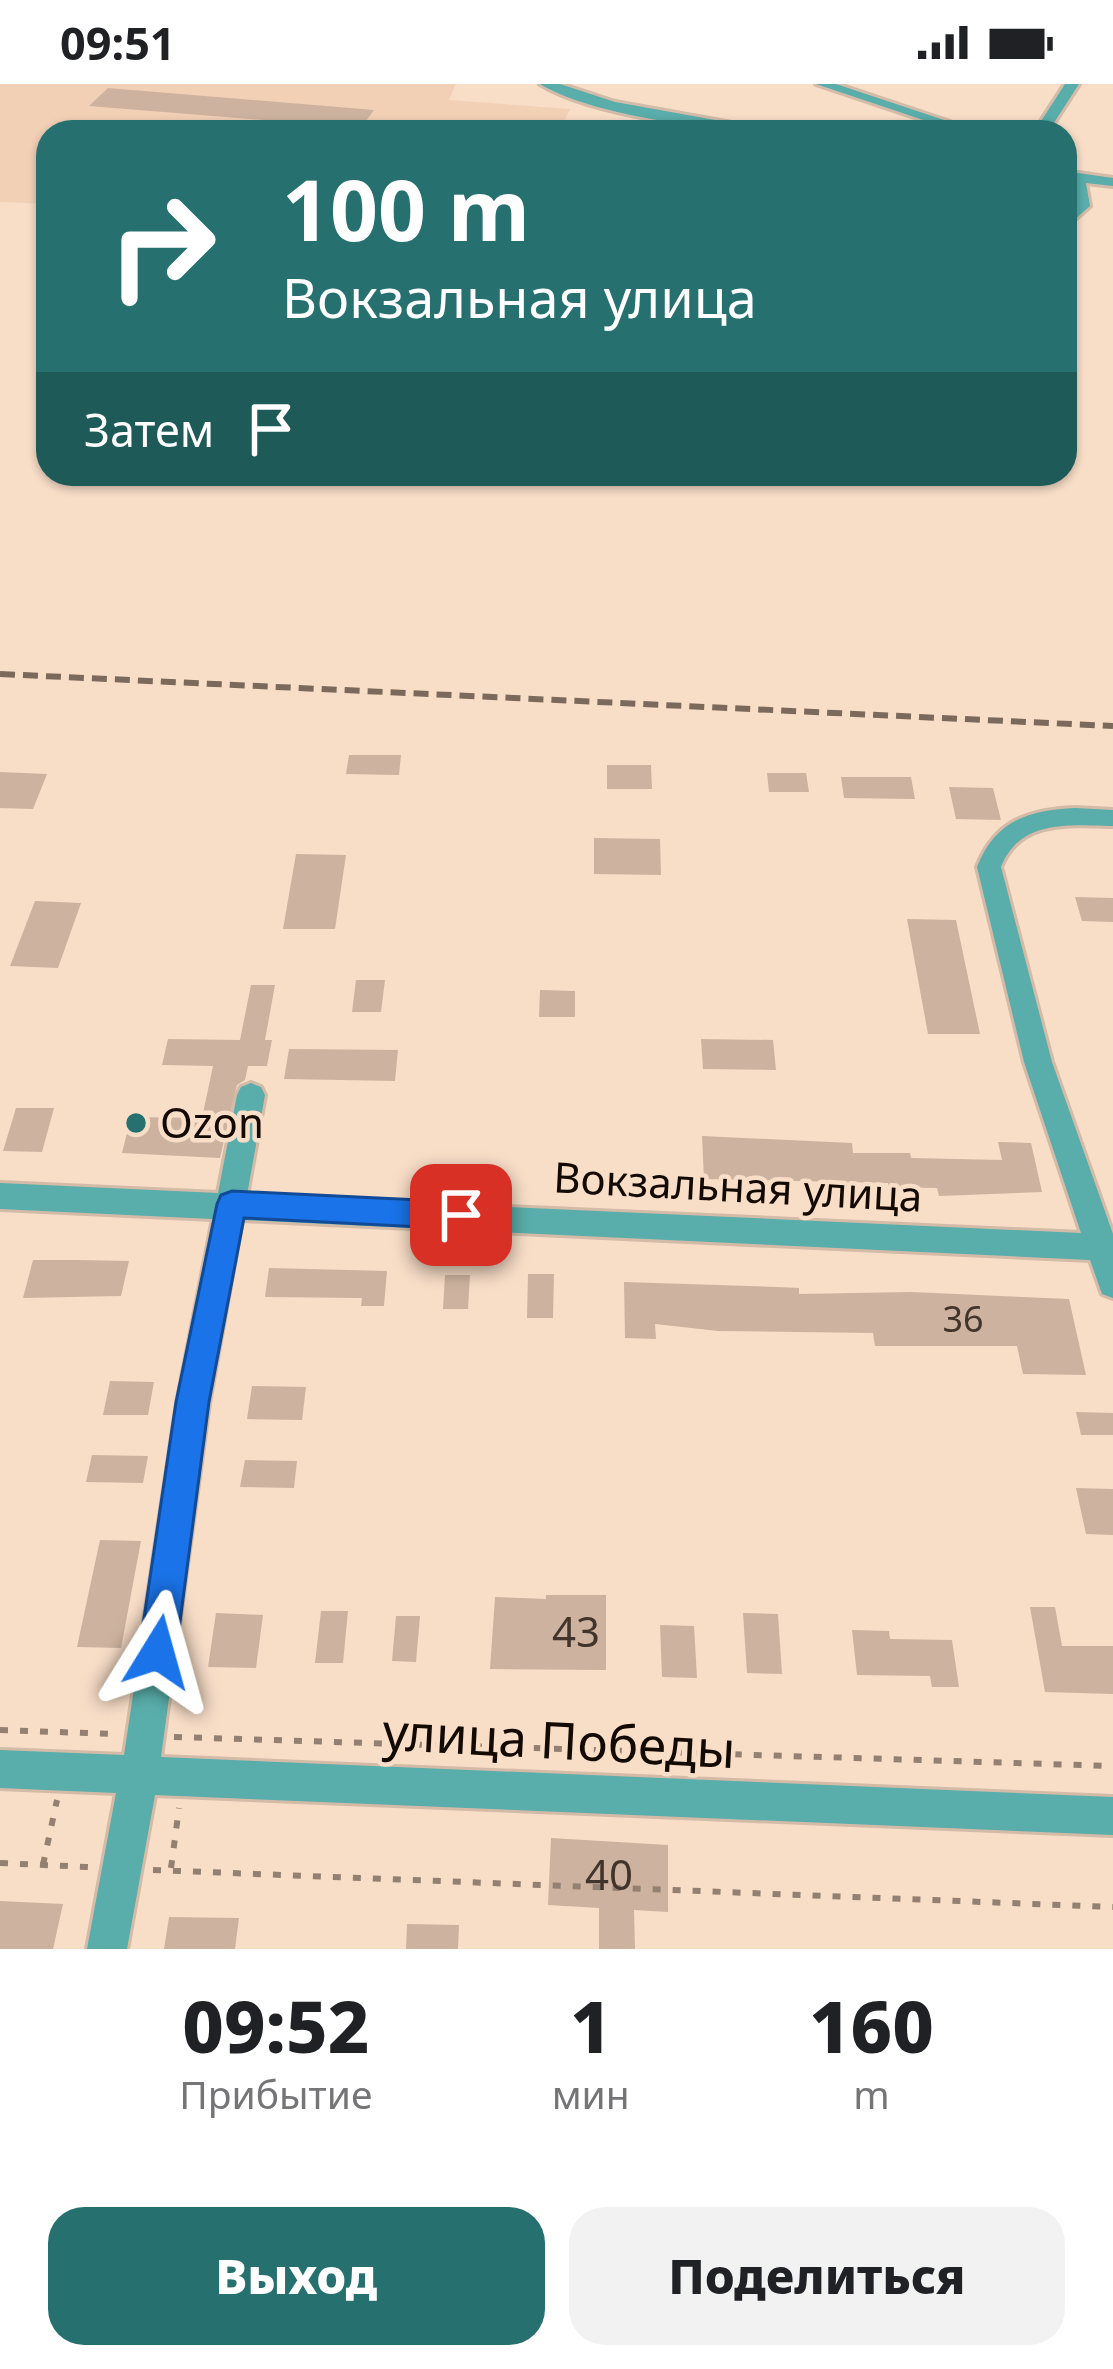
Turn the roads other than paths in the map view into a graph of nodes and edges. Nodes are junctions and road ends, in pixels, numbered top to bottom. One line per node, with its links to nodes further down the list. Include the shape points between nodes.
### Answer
1 (547, 84): 4 (street)
2 (823, 84): 6 (street)
3 (1072, 84): 7 (street)
4 (582, 89): 5 (street, via 613,106)
5 (700, 120)
6 (936, 120)
7 (1049, 120)
8 (1077, 165): 10 (street)
9 (1077, 176): 10 (street)
10 (1113, 179)
11 (1113, 818): 15 (street, via 1048,819 1006,832 989,867 1038,1061)
12 (250, 1095): 14 (street)
13 (0, 1196): 14 (street, Вокзальная улица)
14 (232, 1204): 15 (street, Вокзальная улица); 17 (street, via 193,1402)
15 (1106, 1247): 16 (street)
16 (1113, 1284)
17 (143, 1755): 18 (street, улица Победы); 19 (street, улица Победы); 20 (street)
18 (0, 1769)
19 (1113, 1816)
20 (107, 1949)

